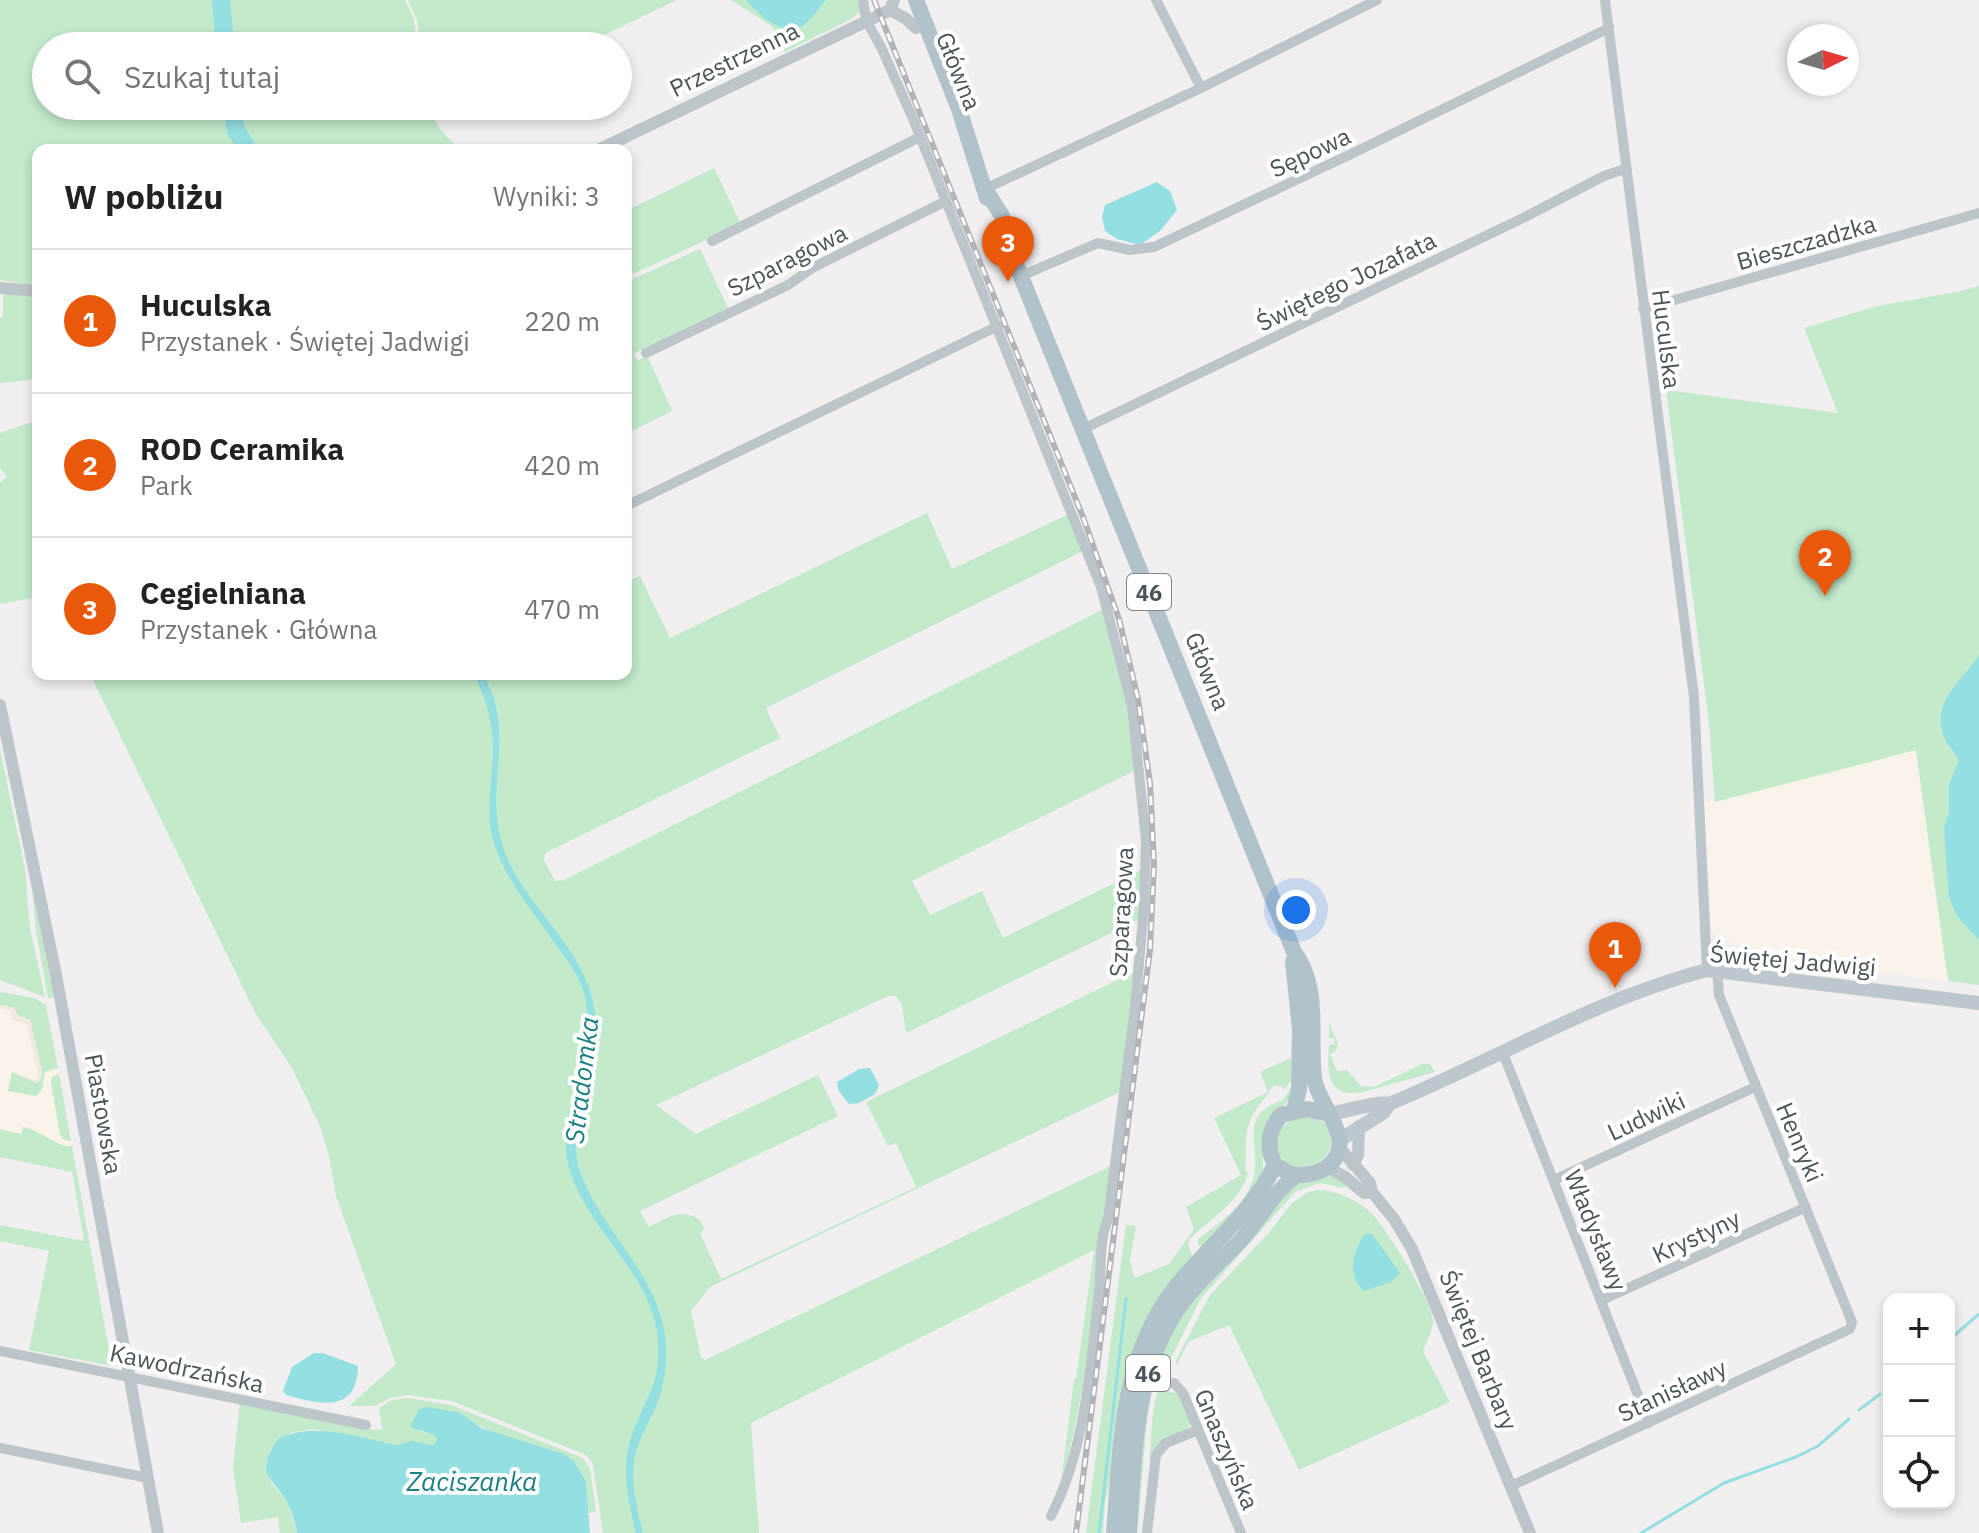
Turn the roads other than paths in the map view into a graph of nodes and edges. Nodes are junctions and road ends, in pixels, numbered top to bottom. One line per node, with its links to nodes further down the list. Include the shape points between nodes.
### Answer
1 (863, 0): 8 (street, Szparagowa)
2 (904, 0): 9 (main road, Główna / 46)
3 (916, 0): 14 (main road, Główna / 46)
4 (1156, 0): 11 (street)
5 (1377, 0): 11 (street)
6 (1605, 0): 10 (street, Huculska)
7 (892, 5): 8 (street, Przestrzenna); 9 (street, Przestrzenna)
8 (866, 20): 12 (street, Szparagowa); 13 (street, Przestrzenna)
9 (916, 28): 14 (main road, Główna / 46)
10 (1609, 28): 15 (street, Huculska); 20 (street, Sępowa, via 1154,247 1144,251 1098,243)
11 (1201, 88): 16 (street)
12 (920, 137): 17 (street, Szparagowa); 19 (street, Szparagowa)
13 (610, 144)
14 (973, 158): 16 (main road, Główna / 46)
15 (1625, 169): 23 (street, Huculska); 26 (street, Świętego Jozafata)
16 (985, 189): 20 (main road, Główna / 46, via 1002,216)
17 (946, 201): 24 (street, Szparagowa); 25 (street, Szparagowa)
18 (1979, 213): 23 (street, Bieszczadzka)
19 (712, 241)
20 (1021, 276): 26 (main road, Główna / 46)
21 (0, 288): 22 (street)
22 (32, 291)
23 (1643, 309): 30 (street, Huculska, via 1694,697)
24 (998, 326): 27 (street); 57 (street, Szparagowa, via 1107,608 1132,706 1146,841 1135,1008 1110,1206 1101,1234 1085,1401 1067,1480)
25 (646, 353)
26 (1083, 429): 29 (main road, Główna / 46)
27 (632, 503)
28 (0, 705): 49 (street, Piastowska, via 56,975)
29 (1294, 952): 35 (main road, Główna / 46, via 1300,1029); 36 (main road, Główna / 46, via 1302,962 1311,1000 1317,1093)
30 (1712, 970): 31 (main road, Świętej Jadwigi); 32 (main road, Świętej Jadwigi, via 1623,997); 33 (street, Henryki)
31 (1979, 1003)
32 (1503, 1053): 34 (main road, Świętej Jadwigi); 43 (street, Władysławy)
33 (1755, 1087): 43 (street, Ludwiki); 45 (street, Henryki)
34 (1389, 1104): 36 (main road, Świętej Jadwigi); 37 (main road, Świętej Jadwigi)
35 (1294, 1110): 36 (main road); 39 (main road, via 1272,1127 1269,1142)
36 (1329, 1114): 38 (main road, 46)
37 (1359, 1126): 38 (main road, Świętej Jadwigi); 40 (street)
38 (1340, 1144): 40 (street, Świętej Barbary); 41 (main road)
39 (1275, 1165): 42 (main road); 59 (main road, 46, via 1266,1184 1173,1291 1147,1331 1127,1396)
40 (1353, 1165): 44 (street, Świętej Barbary)
41 (1326, 1167): 42 (main road); 44 (street, Świętej Barbary, via 1364,1193)
42 (1297, 1175): 60 (main road, 46, via 1199,1282 1164,1333 1142,1398)
43 (1554, 1180): 46 (street, Władysławy)
44 (1372, 1192): 56 (street, Świętej Barbary, via 1422,1269)
45 (1806, 1207): 46 (street, Krystyny); 47 (street, Henryki, via 1852,1322)
46 (1602, 1300): 51 (street, Władysławy)
47 (1850, 1329): 51 (street, Stanisławy)
48 (0, 1351): 49 (street, Kawodrzańska)
49 (129, 1376): 52 (street, Kawodrzańska); 55 (street, Piastowska)
50 (1174, 1383): 53 (street, Gnaszyńska)
51 (1649, 1423): 56 (street, Stanisławy)
52 (366, 1425)
53 (1198, 1430): 61 (street, via 1166,1443 1156,1455); 62 (street, Gnaszyńska)
54 (0, 1448): 55 (street)
55 (148, 1478): 58 (street, Piastowska)
56 (1511, 1486): 63 (street, Świętej Barbary)
57 (1051, 1516)
58 (158, 1533)
59 (1114, 1533)
60 (1129, 1533)
61 (1147, 1533)
62 (1241, 1533)
63 (1530, 1533)

